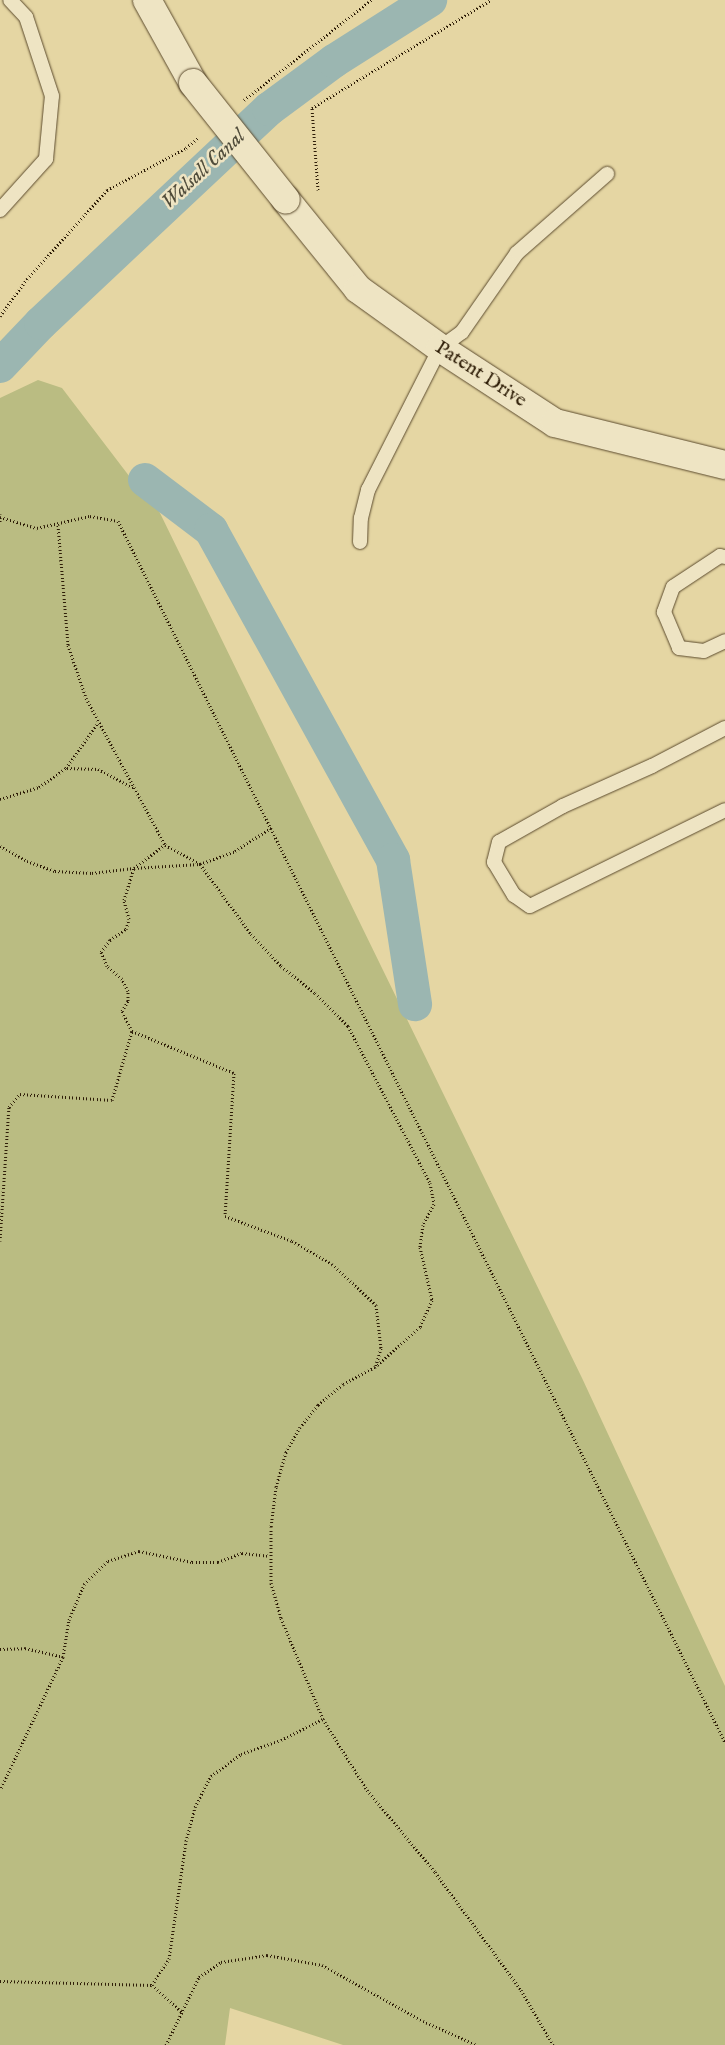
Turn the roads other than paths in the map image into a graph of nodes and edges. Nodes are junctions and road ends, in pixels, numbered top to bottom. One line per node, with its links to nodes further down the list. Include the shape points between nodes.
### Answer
1 (10, 0): 4 (lane, via 26,17 52,96 46,159)
2 (146, 0): 5 (street, Patent Drive, bridge, via 193,83 358,289)
3 (607, 174): 5 (lane, via 517,253 462,332)
4 (0, 210)
5 (440, 348): 6 (street, Patent Drive, via 555,423); 7 (lane, via 368,490 361,518)
6 (725, 465)
7 (360, 542)
8 (725, 556): 9 (lane, via 720,556 673,587 664,612 678,648 704,651)
9 (725, 641)
10 (725, 728): 11 (lane, via 652,766 563,806 499,842 494,862 514,895 530,906)
11 (725, 810)

